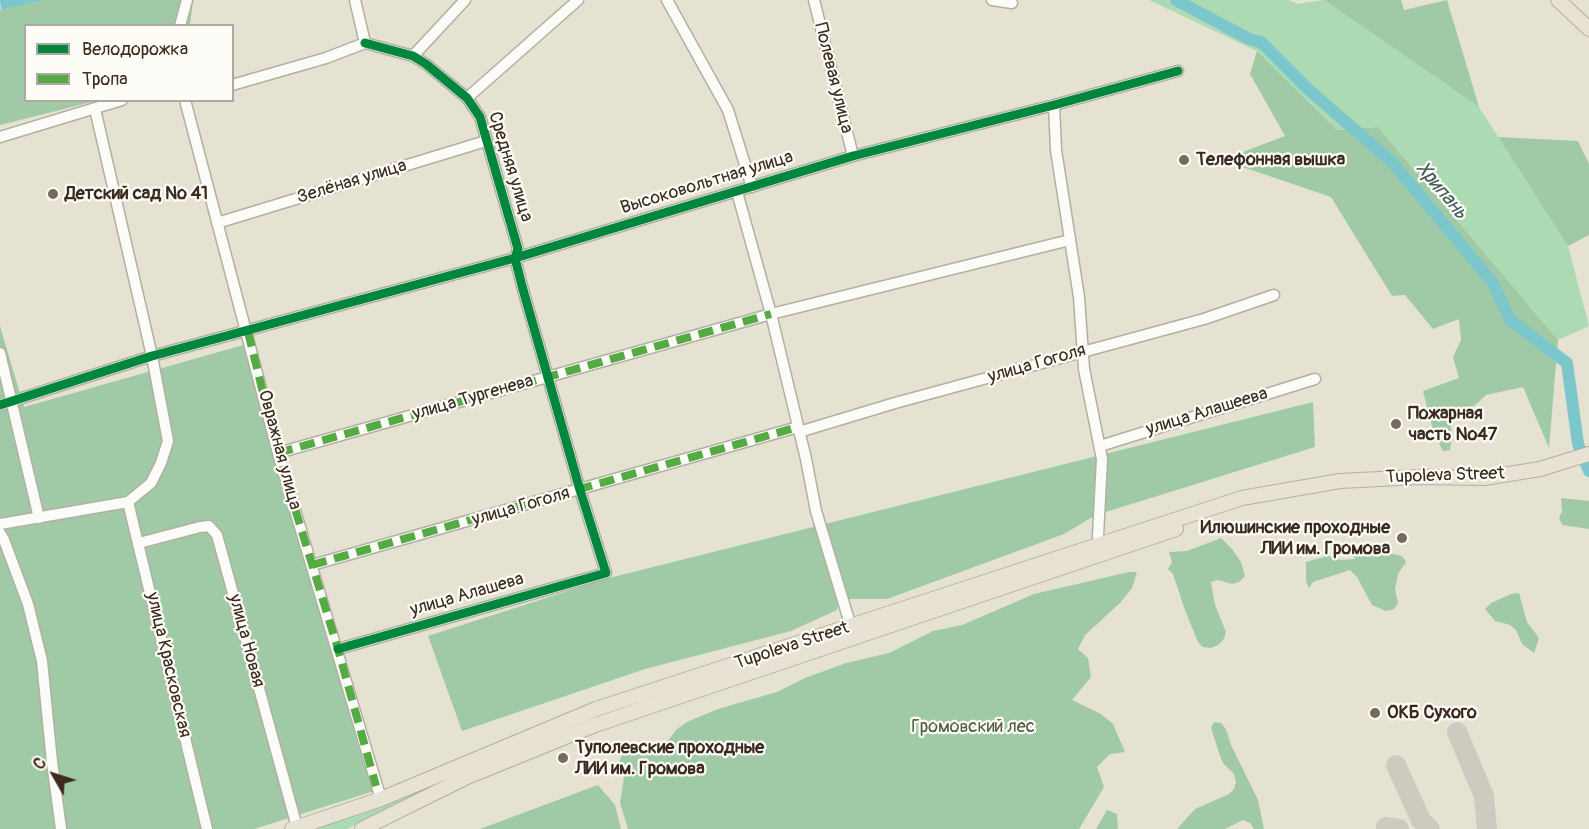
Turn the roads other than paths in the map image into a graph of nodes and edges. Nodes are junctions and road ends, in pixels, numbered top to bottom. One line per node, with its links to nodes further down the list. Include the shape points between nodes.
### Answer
1 (187, 0): 10 (street)
2 (356, 0): 12 (street)
3 (465, 0): 13 (street)
4 (578, 0): 16 (street)
5 (667, 0): 24 (street, via 728,110)
6 (814, 0): 23 (street, Полевая улица)
7 (992, 0): 9 (street)
8 (1558, 0): 11 (main road)
9 (1012, 3)
10 (181, 24)
11 (1589, 28)
12 (365, 43): 13 (street, Средняя улица); 15 (street)
13 (413, 56): 16 (street, Средняя улица)
14 (1178, 71): 19 (street, Высоковольтная улица)
15 (234, 84)
16 (467, 98): 22 (street, Средняя улица, via 480,117)
17 (117, 102): 20 (street)
18 (186, 102): 26 (street, Овражная улица)
19 (1054, 105): 23 (street, Высоковольтная улица); 27 (street, via 1056,150)
20 (95, 110): 21 (street); 34 (street)
21 (0, 137)
22 (486, 141): 26 (street, Зелёная улица); 28 (street, Средняя улица, via 519,249)
23 (853, 156): 24 (street, Высоковольтная улица)
24 (752, 187): 25 (street, Высоковольтная улица)
25 (737, 192): 28 (street, Высоковольтная улица); 30 (street)
26 (217, 223): 31 (street, Овражная улица)
27 (1070, 240): 30 (street, улица Тургенева); 32 (street)
28 (514, 258): 31 (street, Высоковольтная улица); 35 (street, Средняя улица)
29 (1274, 296): 32 (street, улица Гоголя)
30 (771, 314): 35 (street, улица Тургенева); 39 (street)
31 (248, 332): 34 (street, Высоковольтная улица); 41 (street, Овражная улица)
32 (1082, 352): 39 (street, улица Гоголя); 40 (street)
33 (0, 353): 37 (street)
34 (152, 356): 37 (street, Высоковольтная улица); 45 (street, via 168,441 151,483)
35 (548, 376): 41 (street, улица Тургенева); 44 (street, Средняя улица)
36 (1315, 379): 40 (street, улица Алашеева)
37 (12, 401): 38 (street, Высоковольтная улица); 46 (street)
38 (0, 405)
39 (798, 430): 44 (street, улица Гоголя); 53 (street, via 816,511)
40 (1100, 446): 50 (street)
41 (278, 453): 51 (street, Овражная улица)
42 (1589, 454): 43 (main road, Tupoleva Street, via 1540,469 1484,478 1368,478)
43 (1300, 487): 50 (main road, Tupoleva Street, via 1242,498); 59 (main road, Tupoleva Street, via 595,725 467,777)
44 (580, 490): 51 (street, улица Гоголя); 52 (street, Средняя улица)
45 (128, 502): 46 (street); 49 (street, улица Красковская)
46 (39, 518): 47 (street)
47 (0, 524)
48 (0, 533): 57 (street, via 28,604 42,661)
49 (139, 543): 56 (street, улица Новая, via 208,526 217,535); 58 (street, улица Красковская)
50 (1100, 544): 53 (main road, Tupoleva Street)
51 (312, 565): 54 (street, Овражная улица)
52 (606, 573): 54 (street, улица Алашева)
53 (851, 627): 55 (main road, Tupoleva Street, via 596,709)
54 (338, 649): 55 (street, Овражная улица)
55 (378, 792): 56 (main road, Tupoleva Street)
56 (294, 828)
57 (61, 829)
58 (207, 829)
59 (362, 829)

